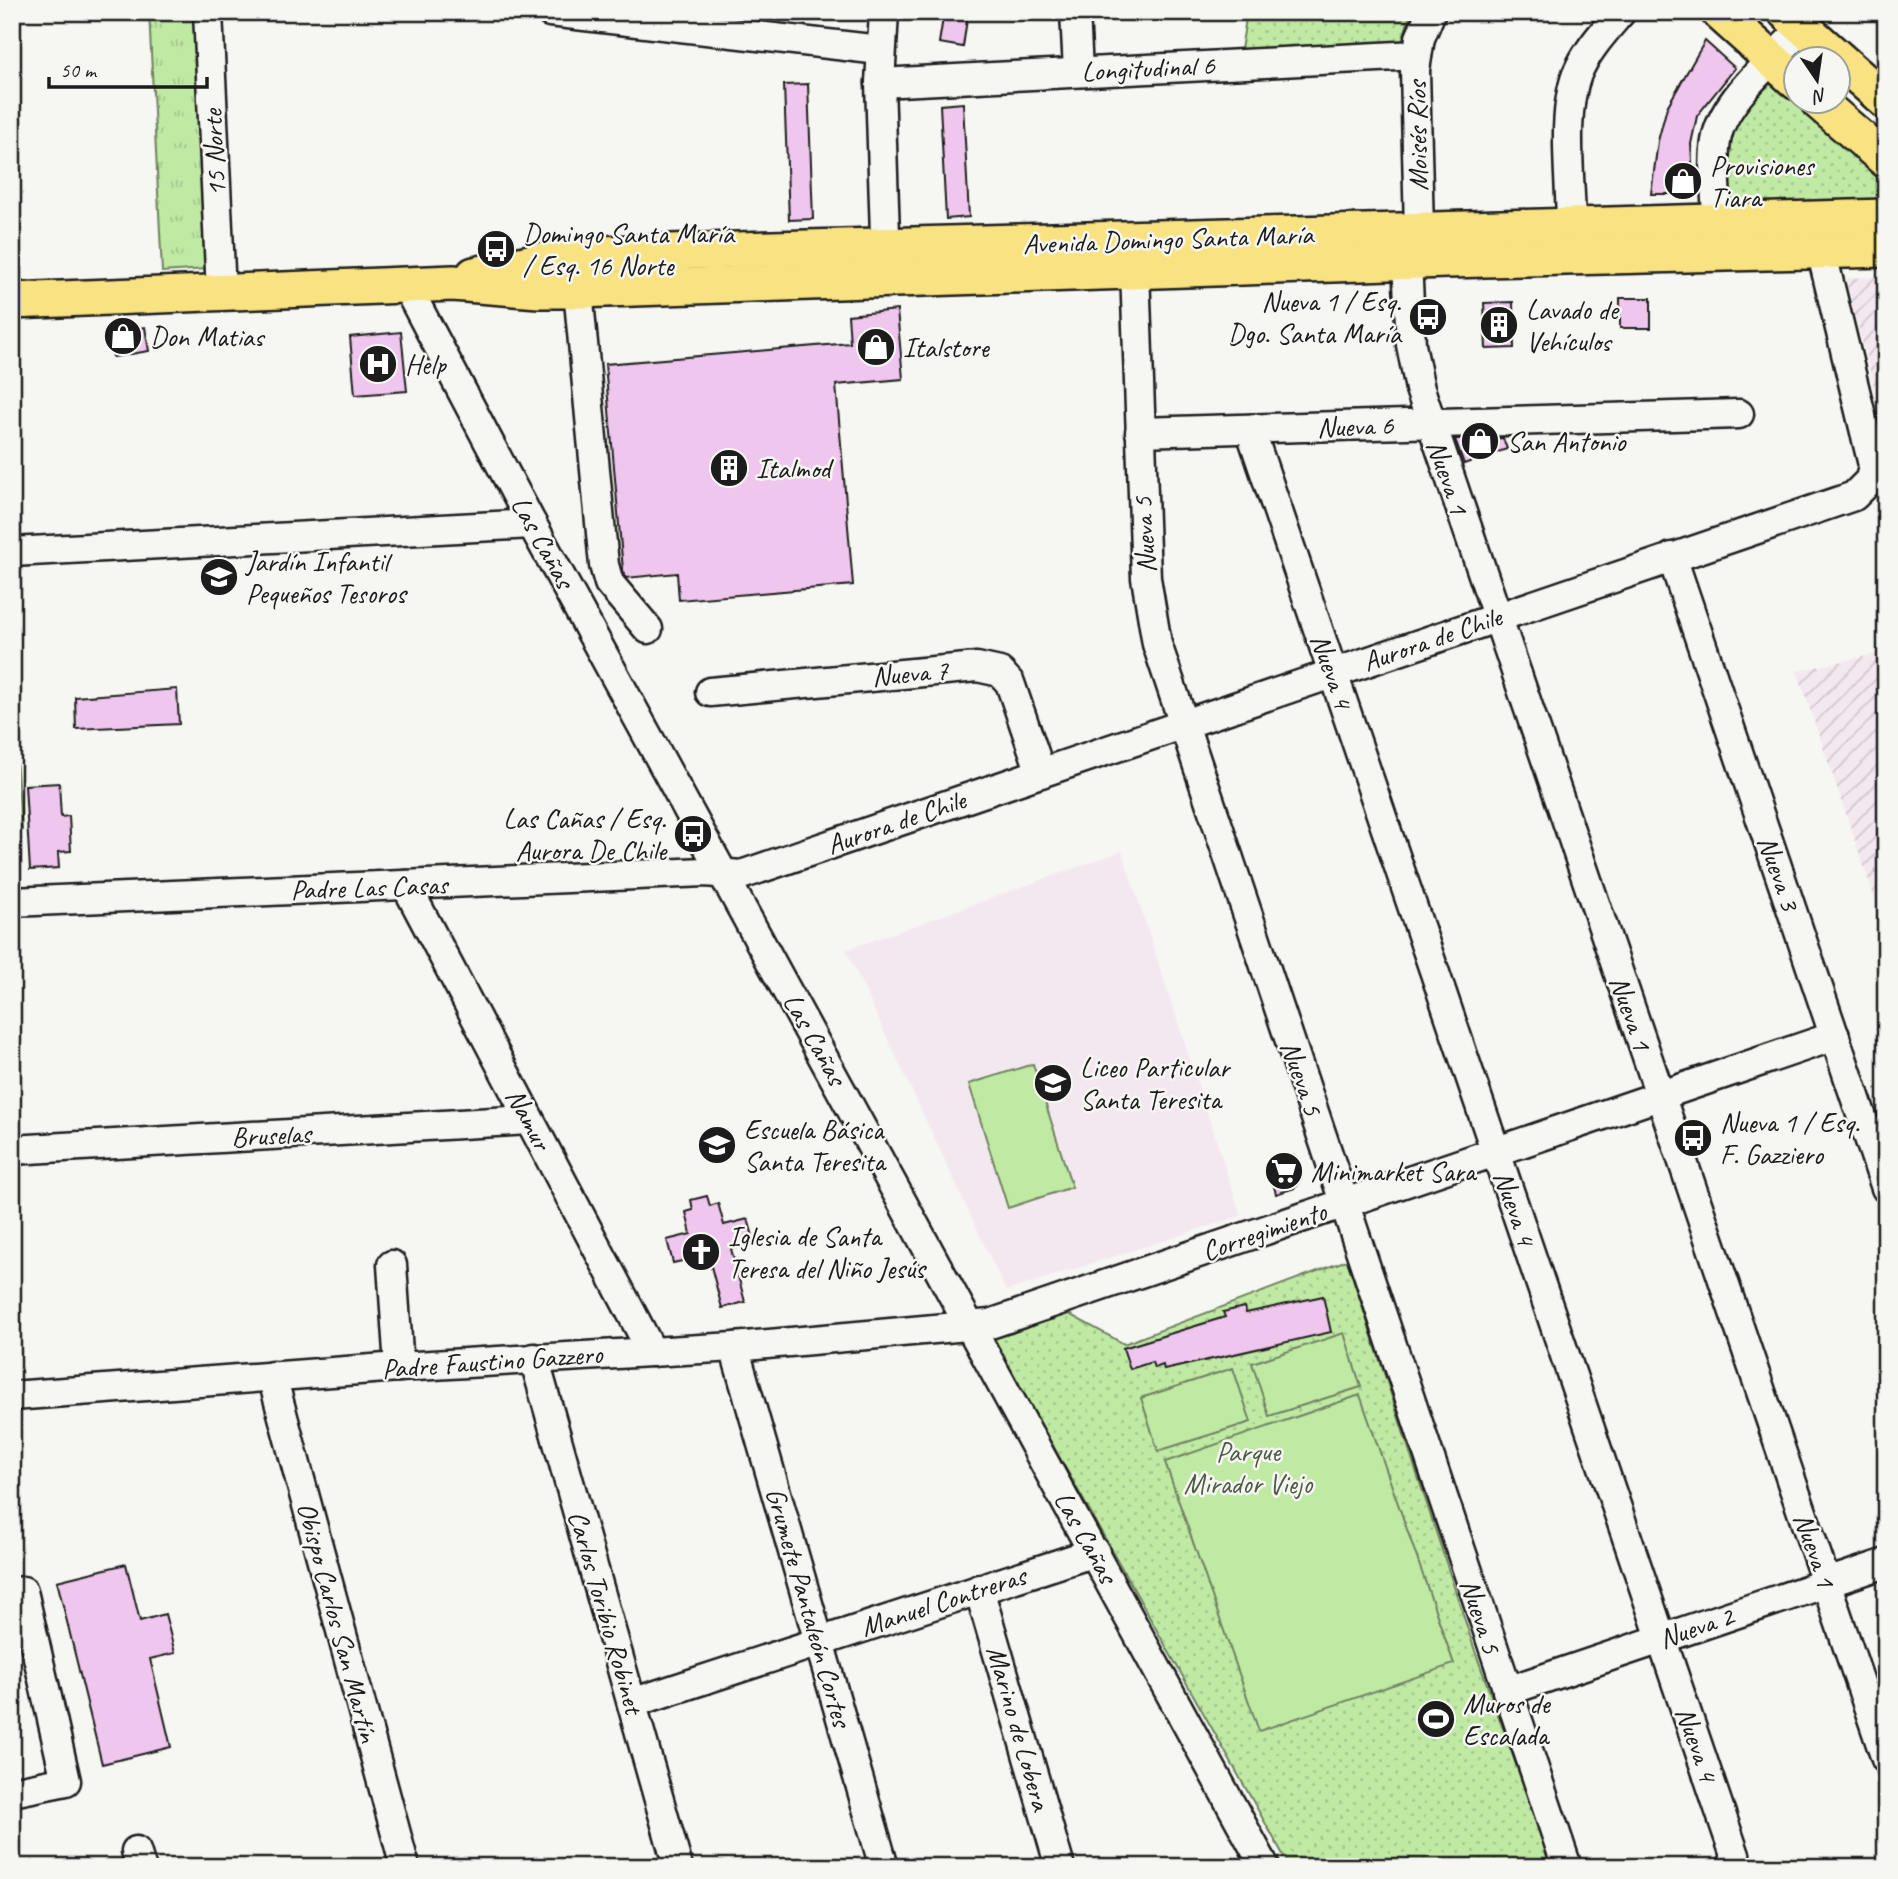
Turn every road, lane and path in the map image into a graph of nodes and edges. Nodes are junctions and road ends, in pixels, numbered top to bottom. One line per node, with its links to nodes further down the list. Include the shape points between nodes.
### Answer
1 (208, 12): 30 (street, 15 Norte)
2 (550, 12): 10 (street)
3 (884, 12): 10 (street)
4 (1075, 12): 13 (street)
5 (1432, 12): 11 (street, Moisés Ríos)
6 (1621, 12): 21 (street, via 1589,51 1573,90)
7 (1719, 12): 12 (main road)
8 (1795, 20): 9 (street); 16 (main road)
9 (1789, 46)
10 (880, 50): 15 (street)
11 (1417, 55): 13 (street, Longitudinal 6); 22 (street, Moisés Ríos)
12 (1783, 70)
13 (1078, 71): 15 (street, Longitudinal 6)
14 (1783, 72): 20 (street, via 1736,99 1721,124 1716,154)
15 (880, 83): 25 (street)
16 (1886, 101)
17 (1835, 116): 18 (main road)
18 (1886, 160)
19 (1886, 217): 20 (main road, Avenida Domingo Santa María)
20 (1717, 222): 21 (main road, Avenida Domingo Santa María)
21 (1571, 226): 22 (main road, Avenida Domingo Santa María)
22 (1413, 246): 24 (main road, Avenida Domingo Santa María); 25 (main road, Avenida Domingo Santa María); 26 (main road, Avenida Domingo Santa María); 33 (street, Nueva 1, via 1411,345)
23 (1886, 249): 24 (main road, Avenida Domingo Santa María)
24 (1821, 250): 38 (street, Aurora de Chile, via 1872,457 1870,481 1854,496)
25 (886, 264): 26 (main road, Avenida Domingo Santa María); 27 (main road, Avenida Domingo Santa María, via 590,255 505,267); 29 (main road, Avenida Domingo Santa María)
26 (1135, 270): 35 (street, Nueva 5)
27 (453, 283): 28 (main road, Avenida Domingo Santa María); 29 (main road, Avenida Domingo Santa María)
28 (406, 285): 30 (main road, Avenida Domingo Santa María); 36 (street, Las Cañas)
29 (578, 290): 40 (street, via 604,565 609,583)
30 (221, 293): 31 (main road, Avenida Domingo Santa María)
31 (12, 301)
32 (1739, 414): 33 (street, Nueva 6)
33 (1430, 424): 34 (street, Nueva 6); 39 (street, Nueva 1)
34 (1250, 429): 35 (street, Nueva 6); 41 (street, Nueva 4)
35 (1140, 432): 43 (street, Nueva 5, via 1148,602)
36 (532, 523): 37 (street); 45 (street, Las Cañas)
37 (12, 552)
38 (1672, 557): 39 (street, Aurora de Chile); 48 (street, Nueva 3)
39 (1496, 617): 41 (street, Aurora de Chile); 49 (street, Nueva 1)
40 (648, 629)
41 (1333, 673): 43 (street, Aurora de Chile); 52 (street, Nueva 4)
42 (710, 692): 44 (street, Nueva 7, via 992,669 1010,683)
43 (1182, 725): 44 (street, Aurora de Chile); 54 (street, Nueva 5)
44 (1041, 773): 45 (street, Aurora de Chile, via 741,876)
45 (725, 874): 46 (street, Padre Las Casas); 56 (street, Las Cañas)
46 (406, 885): 47 (street, Padre Las Casas); 50 (street, Namur)
47 (12, 902)
48 (1835, 1036): 49 (street, Corregimiento); 53 (street, Nueva 3)
49 (1659, 1095): 52 (street, Corregimiento); 65 (street, Nueva 1)
50 (529, 1120): 51 (street, Bruselas); 58 (street, Namur)
51 (12, 1150)
52 (1496, 1152): 54 (street, Corregimiento); 68 (street, Nueva 4)
53 (1886, 1188)
54 (1344, 1204): 56 (street, Corregimiento, via 1056,1303); 70 (street, Nueva 5)
55 (392, 1265): 60 (street)
56 (971, 1327): 57 (street, Padre Faustino Gazzero); 63 (street, Las Cañas)
57 (734, 1347): 58 (street, Padre Faustino Gazzero); 69 (street, Grumete Pantaleón Cortes)
58 (652, 1352): 59 (street, Padre Faustino Gazzero)
59 (534, 1358): 60 (street, Padre Faustino Gazzero); 71 (street, Carlos Toribio Robinet)
60 (399, 1367): 61 (street, Padre Faustino Gazzero)
61 (272, 1377): 62 (street, Padre Faustino Gazzero); 74 (street, Obispo Carlos San Martín)
62 (12, 1396)
63 (1095, 1552): 66 (street, Manuel Contreras); 78 (street, Las Cañas)
64 (1886, 1563): 65 (street, Nueva 2)
65 (1826, 1583): 68 (street, Nueva 2); 72 (street, Nueva 1)
66 (979, 1590): 69 (street, Manuel Contreras); 77 (street, Marino de Lobera)
67 (17, 1592): 73 (street, via 66,1781)
68 (1661, 1639): 70 (street, Nueva 2); 80 (street, Nueva 4)
69 (819, 1642): 71 (street, Manuel Contreras); 76 (street, Grumete Pantaleón Cortes)
70 (1507, 1691): 79 (street, Nueva 5)
71 (632, 1703): 75 (street, Carlos Toribio Robinet)
72 (1886, 1759)
73 (12, 1792)
74 (405, 1867)
75 (678, 1867)
76 (884, 1867)
77 (1059, 1867)
78 (1265, 1867)
79 (1567, 1867)
80 (1739, 1867)

